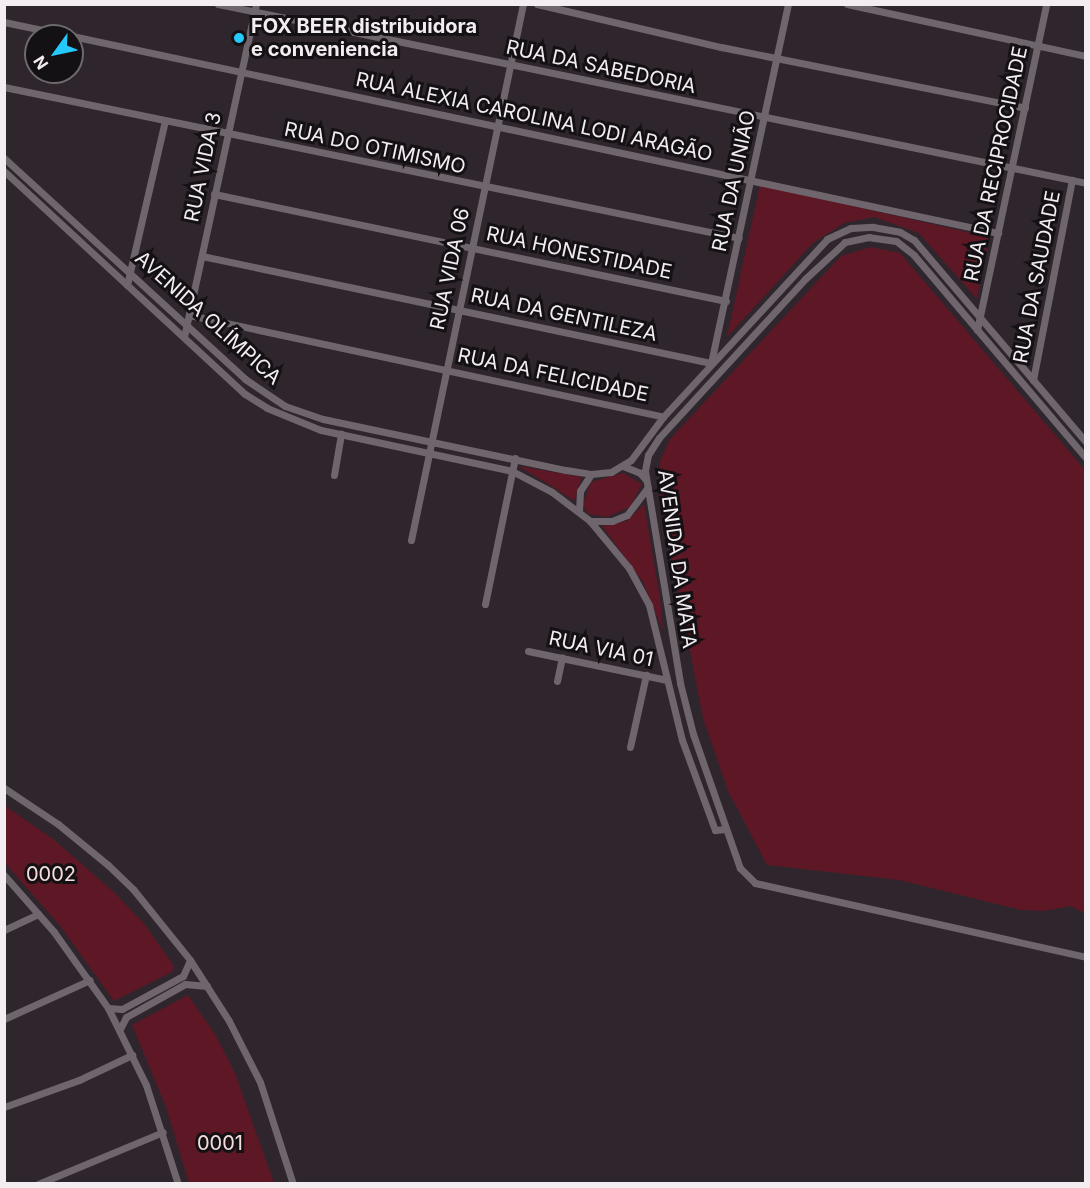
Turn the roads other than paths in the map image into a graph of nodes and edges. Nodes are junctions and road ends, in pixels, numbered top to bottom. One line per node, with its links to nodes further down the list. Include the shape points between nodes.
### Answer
1 (218, 4): 7 (street, RUA DA SABEDORIA)
2 (523, 4): 14 (street, RUA VIDA 06)
3 (537, 4): 12 (street)
4 (788, 4): 12 (street, RUA DA UNIÃO)
5 (847, 4): 11 (street)
6 (1046, 4): 11 (street, RUA DA RECIPROCIDADE)
7 (255, 8): 14 (street, RUA DA SABEDORIA); 15 (street, RUA VIDA 3)
8 (4, 22): 9 (street, RUA ALEXIA CAROLINA LODI ARAGÃO)
9 (24, 26)
10 (84, 39): 15 (street, RUA ALEXIA CAROLINA LODI ARAGÃO)
11 (1038, 46): 13 (street); 17 (street, RUA DA RECIPROCIDADE)
12 (776, 56): 17 (street); 18 (street, RUA DA UNIÃO)
13 (1086, 56)
14 (511, 64): 18 (street, RUA DA SABEDORIA); 20 (street, RUA VIDA 06)
15 (241, 72): 20 (street, RUA ALEXIA CAROLINA LODI ARAGÃO); 21 (street, RUA VIDA 3)
16 (4, 87): 19 (street, RUA DO OTIMISMO)
17 (1025, 108): 23 (street, RUA DA RECIPROCIDADE)
18 (765, 118): 23 (street, RUA DA SABEDORIA); 25 (street, RUA DA UNIÃO)
19 (165, 121): 21 (street, RUA DO OTIMISMO); 34 (street)
20 (496, 125): 25 (street, RUA ALEXIA CAROLINA LODI ARAGÃO); 28 (street, RUA VIDA 06)
21 (228, 133): 28 (street, RUA DO OTIMISMO); 29 (street, RUA VIDA 3)
22 (4, 158): 34 (street, AVENIDA OLÍMPICA)
23 (1012, 167): 26 (street, RUA DA SABEDORIA); 30 (street, RUA DA RECIPROCIDADE)
24 (4, 171): 35 (street, AVENIDA OLÍMPICA)
25 (752, 180): 30 (street, RUA ALEXIA CAROLINA LODI ARAGÃO); 31 (street, RUA DA UNIÃO)
26 (1072, 180): 27 (street, RUA DA SABEDORIA); 45 (street, RUA DA SAUDADE)
27 (1086, 183)
28 (485, 188): 31 (street, RUA DO OTIMISMO); 32 (street, RUA VIDA 06)
29 (214, 194): 32 (street, RUA HONESTIDADE); 33 (street, RUA VIDA 3)
30 (998, 233): 39 (street, RUA DA RECIPROCIDADE)
31 (739, 238): 36 (street, RUA DA UNIÃO)
32 (471, 248): 36 (street, RUA HONESTIDADE); 37 (street, RUA VIDA 06)
33 (201, 256): 37 (street, RUA DA GENTILEZA); 38 (street, RUA VIDA 3)
34 (132, 273): 35 (street); 40 (street, AVENIDA OLÍMPICA)
35 (127, 285): 42 (street, AVENIDA OLÍMPICA)
36 (726, 301): 43 (street, RUA DA UNIÃO)
37 (458, 310): 43 (street, RUA DA GENTILEZA); 44 (street, RUA VIDA 06)
38 (189, 315): 40 (street, RUA VIDA 3); 44 (street, RUA DA FELICIDADE)
39 (980, 317): 41 (street, RUA DA RECIPROCIDADE); 43 (street, AVENIDA DA MATA, via 914,240 883,228 851,228 815,250); 45 (street, AVENIDA DA MATA)
40 (187, 325): 42 (street, RUA VIDA 3); 49 (street, AVENIDA OLÍMPICA, via 245,379 285,406 351,426)
41 (977, 330): 52 (street, AVENIDA DA MATA); 58 (street, AVENIDA DA MATA, via 901,243 869,237 845,242 805,279 667,428 648,455)
42 (184, 337): 47 (street, AVENIDA OLÍMPICA, via 245,394 267,408 300,423)
43 (709, 363): 46 (street, AVENIDA DA MATA)
44 (446, 369): 46 (street, RUA DA FELICIDADE); 49 (street, RUA VIDA 06)
45 (1033, 380): 48 (street, AVENIDA DA MATA)
46 (663, 417): 53 (street, AVENIDA DA MATA)
47 (341, 434): 50 (street, AVENIDA OLÍMPICA); 56 (street)
48 (1085, 439)
49 (431, 441): 50 (street, RUA VIDA 06); 51 (street, AVENIDA OLÍMPICA)
50 (429, 451): 54 (street, AVENIDA OLÍMPICA); 61 (street, RUA VIDA 06)
51 (514, 458): 54 (street); 55 (street, AVENIDA OLÍMPICA)
52 (1086, 458)
53 (623, 466): 55 (street); 58 (street, via 640,473)
54 (512, 471): 57 (street, AVENIDA OLÍMPICA); 62 (street)
55 (591, 474): 59 (street, via 580,491)
56 (334, 475)
57 (527, 478): 59 (street, AVENIDA DA MATA)
58 (646, 484): 60 (street, via 627,515 612,521); 70 (street, AVENIDA DA MATA, via 678,672 693,734)
59 (579, 511): 60 (street, AVENIDA DA MATA)
60 (590, 520): 66 (street, AVENIDA DA MATA, via 622,559 649,605)
61 (411, 540)
62 (485, 604)
63 (528, 651): 64 (street, RUA VIA 01)
64 (562, 658): 65 (street, RUA VIA 01); 67 (street)
65 (646, 675): 66 (street, RUA VIA 01); 68 (street)
66 (667, 680): 70 (street, AVENIDA DA MATA, via 682,740 715,830)
67 (557, 681)
68 (630, 747)
69 (4, 788): 75 (street, via 58,824 108,866 133,890)
70 (726, 829): 74 (street, via 740,868 755,883)
71 (4, 875): 72 (street)
72 (39, 914): 73 (street); 76 (street)
73 (4, 930)
74 (1086, 957)
75 (190, 960): 77 (street); 78 (street, via 183,976 122,1009)
76 (90, 980): 78 (street); 79 (street)
77 (207, 986): 80 (street, via 185,984 126,1017); 86 (street, via 260,1082)
78 (108, 1008): 80 (street)
79 (4, 1019)
80 (120, 1029): 81 (street)
81 (132, 1055): 82 (street, via 79,1080); 83 (street)
82 (4, 1107)
83 (164, 1132): 84 (street); 85 (street)
84 (38, 1184)
85 (178, 1184)
86 (292, 1184)

